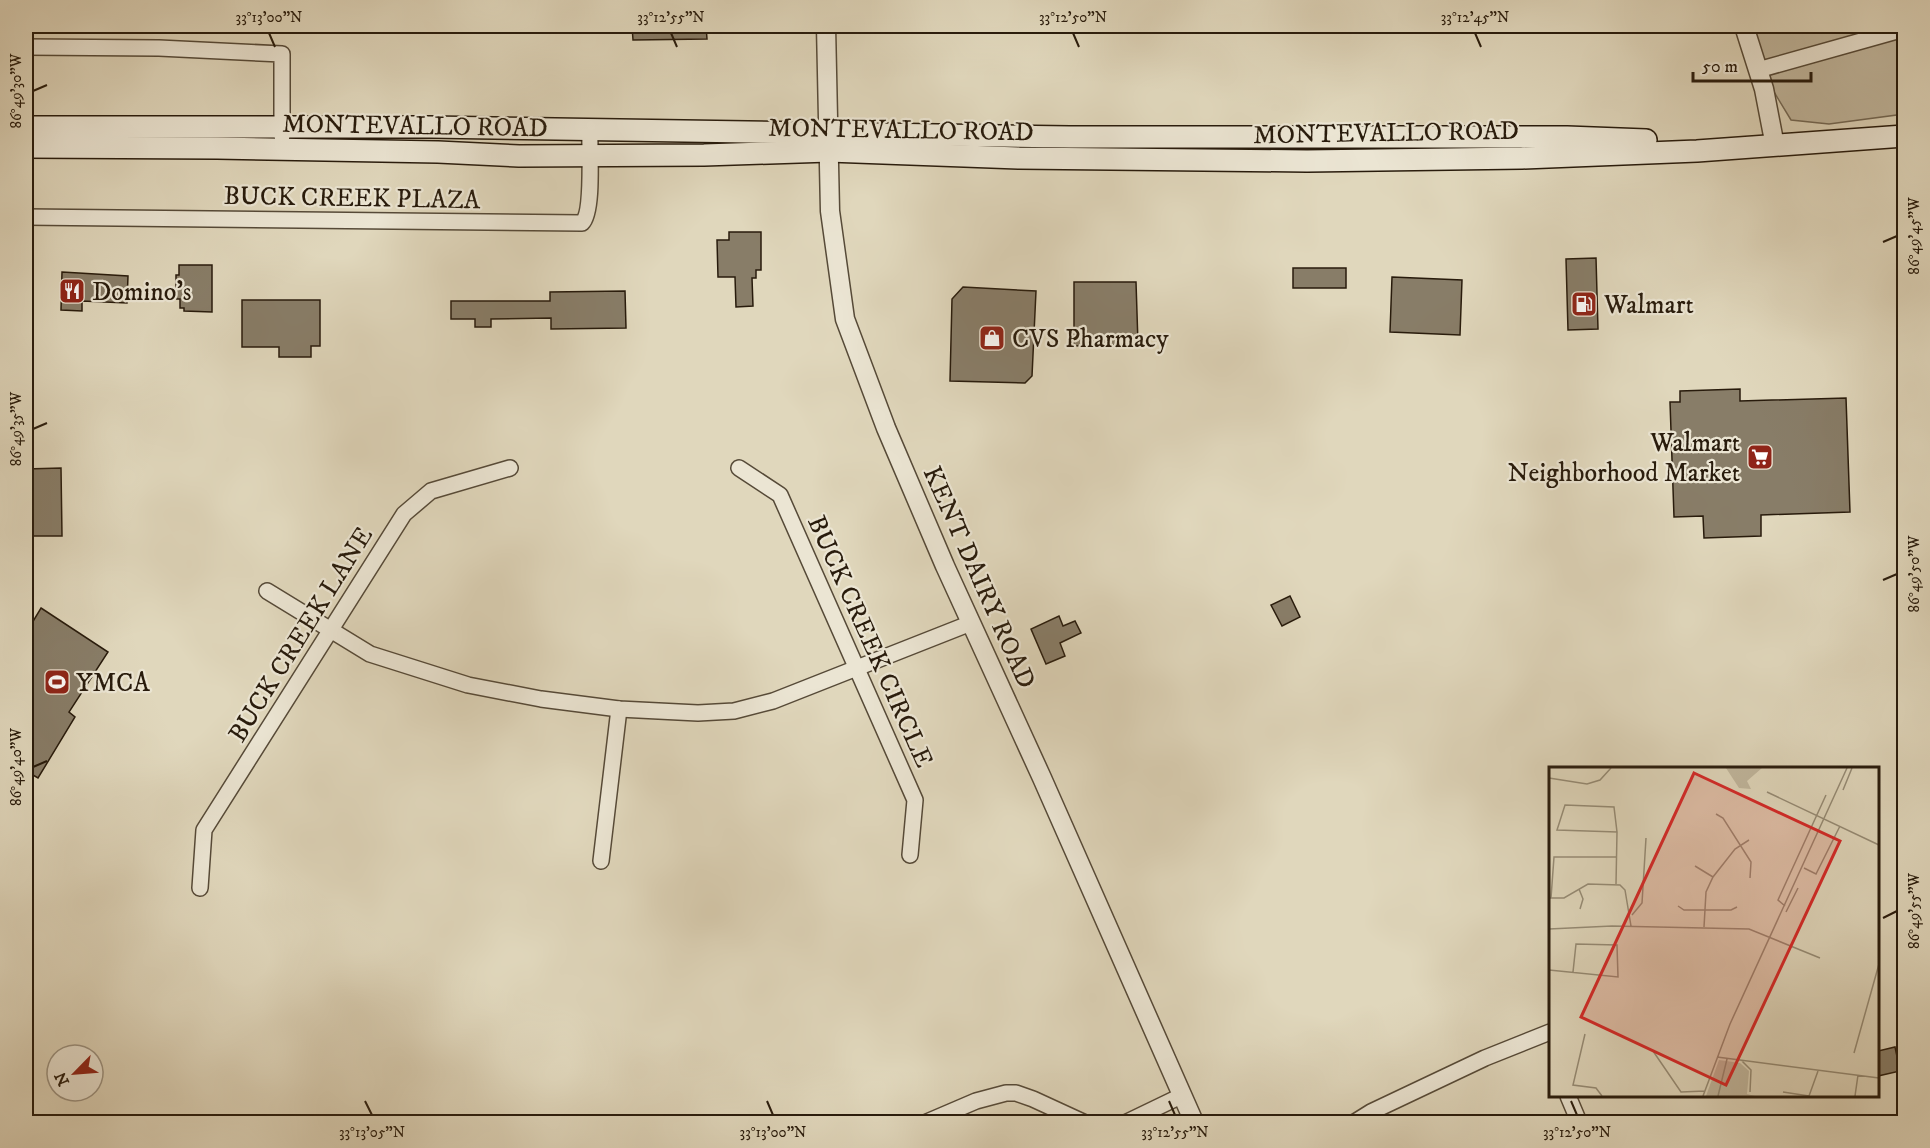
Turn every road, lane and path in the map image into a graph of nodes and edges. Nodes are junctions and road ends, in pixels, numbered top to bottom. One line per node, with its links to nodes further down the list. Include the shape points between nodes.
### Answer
1 (826, 26): 10 (street, KENT DAIRY ROAD)
2 (1744, 26): 5 (street)
3 (1905, 29): 5 (street)
4 (26, 47): 7 (street, via 282,54)
5 (1758, 70): 11 (street)
6 (26, 127): 7 (main road, MONTEVALLO ROAD)
7 (283, 127): 8 (main road, MONTEVALLO ROAD); 13 (street)
8 (590, 129): 10 (main road, MONTEVALLO ROAD); 14 (street, BUCK CREEK PLAZA)
9 (1905, 136): 11 (main road, MONTEVALLO ROAD)
10 (829, 142): 11 (main road, MONTEVALLO ROAD, via 1070,137 1567,137); 14 (main road, MONTEVALLO ROAD, via 704,155); 19 (street, KENT DAIRY ROAD, via 830,211 845,319 886,428)
11 (1775, 146)
12 (26, 147): 13 (main road, MONTEVALLO ROAD)
13 (281, 149): 14 (main road, MONTEVALLO ROAD)
14 (589, 155): 15 (street, BUCK CREEK PLAZA, via 586,219 573,224)
15 (26, 217)
16 (510, 468): 20 (street, BUCK CREEK LANE, via 431,491 404,514)
17 (739, 468): 21 (street, BUCK CREEK CIRCLE, via 780,495)
18 (267, 591): 20 (street)
19 (970, 623): 21 (street); 27 (street, KENT DAIRY ROAD)
20 (330, 630): 22 (street, via 370,654 468,685); 25 (street, BUCK CREEK LANE, via 204,830)
21 (857, 669): 22 (street, via 773,701 734,711); 23 (street, BUCK CREEK CIRCLE, via 915,800)
22 (619, 710): 24 (street)
23 (910, 855)
24 (602, 861)
25 (200, 888)
26 (1546, 1033): 33 (street, via 1485,1058)
27 (1183, 1095): 31 (street); 32 (street, KENT DAIRY ROAD)
28 (1569, 1097): 34 (street)
29 (927, 1122): 30 (street, via 976,1101 1016,1093)
30 (1083, 1122)
31 (1127, 1122)
32 (1194, 1122)
33 (1355, 1122)
34 (1579, 1122)

